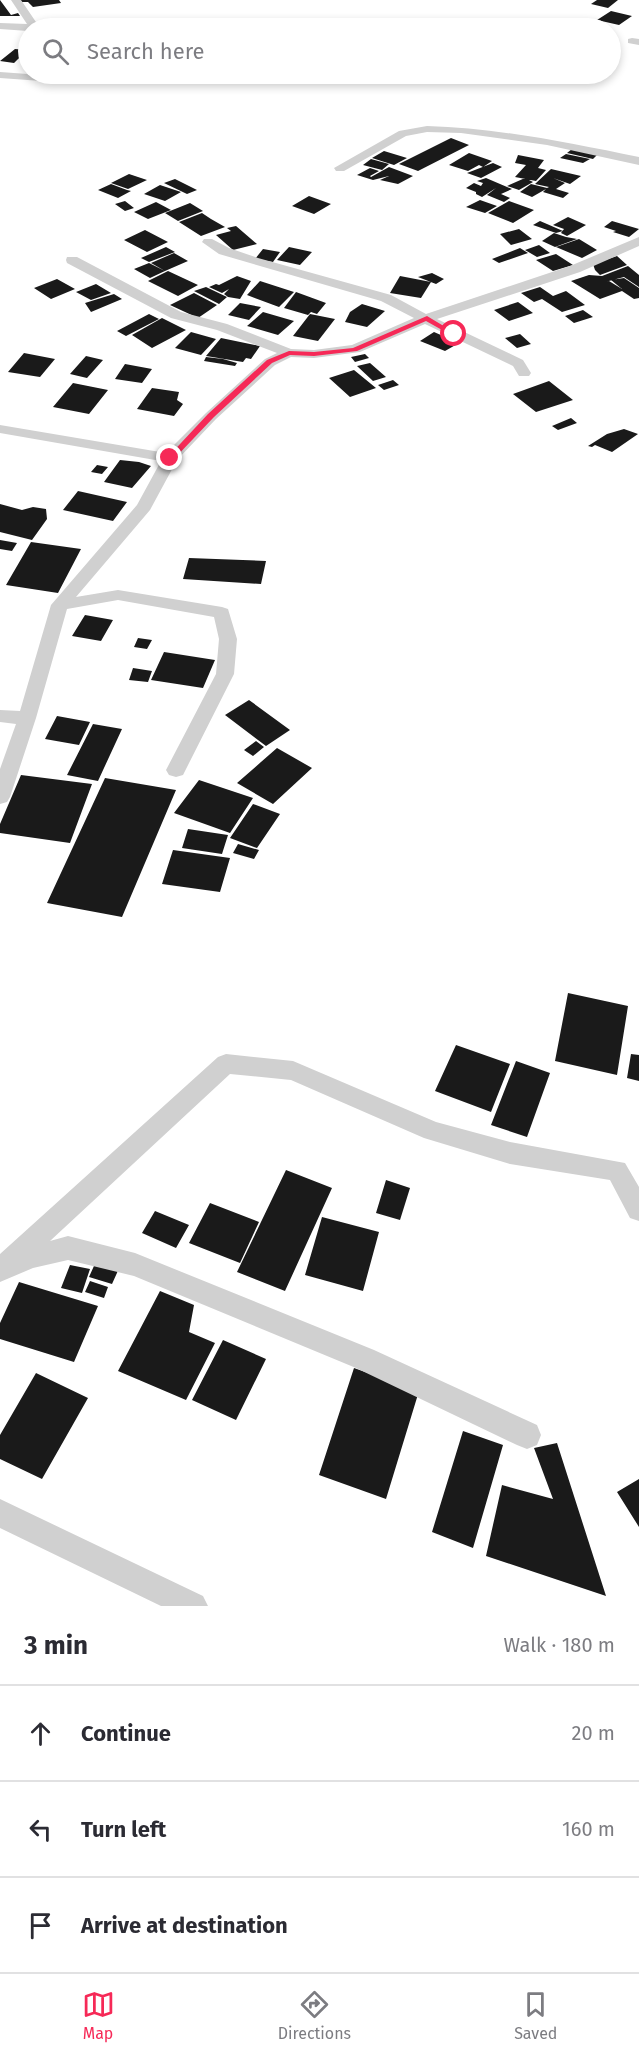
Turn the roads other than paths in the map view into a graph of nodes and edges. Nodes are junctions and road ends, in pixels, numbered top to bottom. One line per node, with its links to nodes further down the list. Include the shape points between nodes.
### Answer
1 (16, 0): 2 (street)
2 (28, 18)
3 (0, 26): 4 (street)
4 (18, 27)
5 (0, 75): 6 (street)
6 (18, 76)
7 (639, 161): 8 (street, via 547,142 427,129 403,133)
8 (340, 168)
9 (639, 241): 12 (street, via 575,269)
10 (208, 242): 12 (street, via 253,261 386,298)
11 (72, 260): 13 (street, via 176,315 222,327)
12 (427, 318): 13 (street, via 354,350); 14 (street, via 518,363)
13 (289, 353): 16 (street, via 270,362)
14 (524, 373)
15 (0, 429): 16 (street)
16 (170, 458): 17 (street, via 144,507)
17 (60, 605): 19 (street); 20 (street, via 118,595 222,613 228,639 225,674)
18 (0, 716): 19 (street)
19 (27, 718): 21 (street)
20 (177, 770)
21 (0, 797)
22 (639, 1210): 23 (street, via 617,1171 510,1153 432,1131 293,1071 226,1064)
23 (0, 1271): 24 (street, via 29,1257 68,1248 135,1265 365,1359)
24 (528, 1435)
25 (0, 1513): 26 (street)
26 (193, 1606)

